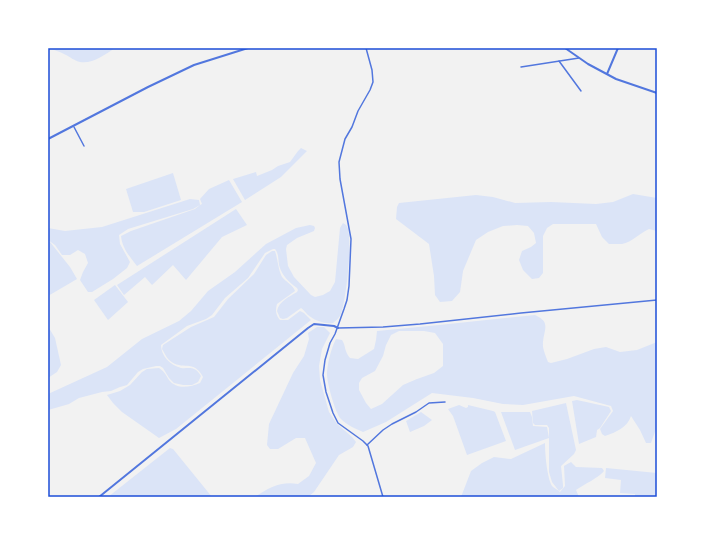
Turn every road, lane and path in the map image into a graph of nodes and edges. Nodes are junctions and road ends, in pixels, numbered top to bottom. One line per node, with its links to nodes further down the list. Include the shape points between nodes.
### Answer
1 (248, 48): 11 (street, via 194,65)
2 (366, 48): 15 (street, via 373,82 345,139 339,162 351,239 347,300)
3 (565, 48): 5 (street)
4 (618, 48): 8 (street)
5 (579, 58): 6 (street); 8 (street)
6 (560, 61): 7 (street); 9 (street)
7 (521, 67)
8 (607, 74): 10 (street)
9 (581, 91)
10 (657, 93)
11 (73, 126): 12 (street); 13 (street)
12 (48, 139)
13 (84, 146)
14 (657, 300): 15 (street, via 420,324)
15 (338, 328): 17 (street, via 325,360 323,375 326,392 338,423); 18 (street, via 314,324 308,328)
16 (445, 402): 17 (street, via 429,403 388,427)
17 (366, 445): 19 (street)
18 (99, 497)
19 (383, 497)

